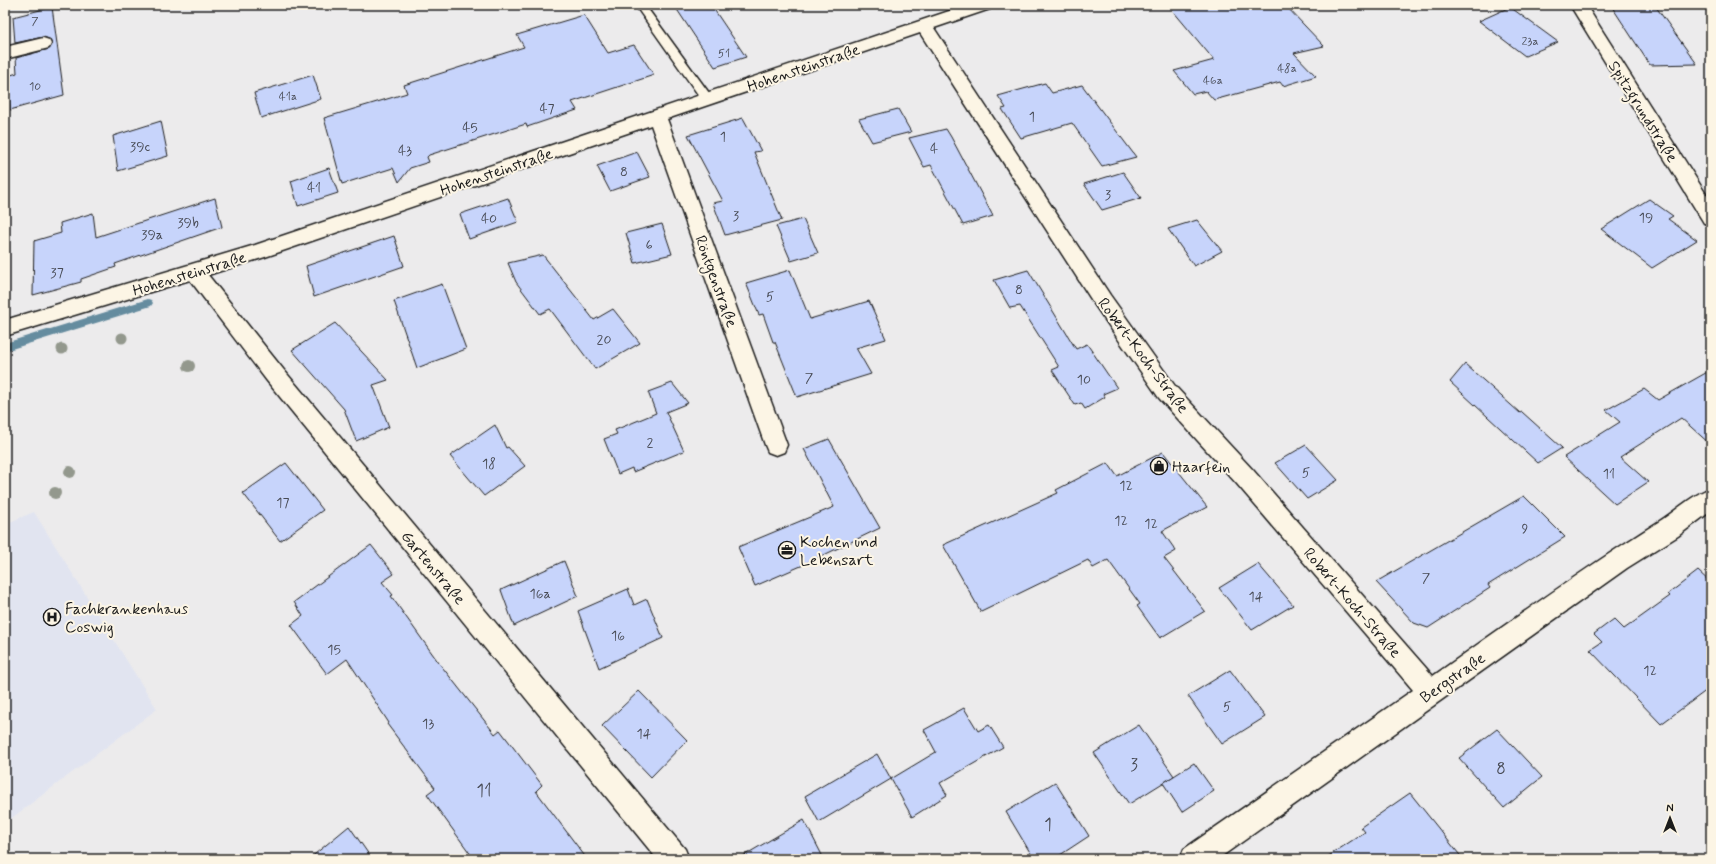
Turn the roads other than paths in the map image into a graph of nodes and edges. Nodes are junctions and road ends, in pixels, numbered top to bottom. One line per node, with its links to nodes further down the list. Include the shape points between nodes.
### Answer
1 (640, 5): 7 (lane)
2 (984, 5): 4 (street, Hohensteinstraße)
3 (1578, 5): 9 (street, Spitzgrundstraße)
4 (924, 26): 7 (street, Hohensteinstraße); 14 (street, Robert-Koch-Straße, via 1102,301 1167,392 1245,477)
5 (43, 44): 6 (street)
6 (5, 53)
7 (708, 100): 8 (street, Hohensteinstraße)
8 (657, 117): 10 (street, Hohensteinstraße); 12 (street, Röntgenstraße)
9 (1711, 218)
10 (195, 272): 11 (street, Hohensteinstraße); 15 (street, Gartenstraße, via 275,375)
11 (5, 328)
12 (776, 445)
13 (1711, 498): 14 (street, Bergstraße)
14 (1431, 692): 16 (street, Bergstraße)
15 (675, 859)
16 (1194, 859)

